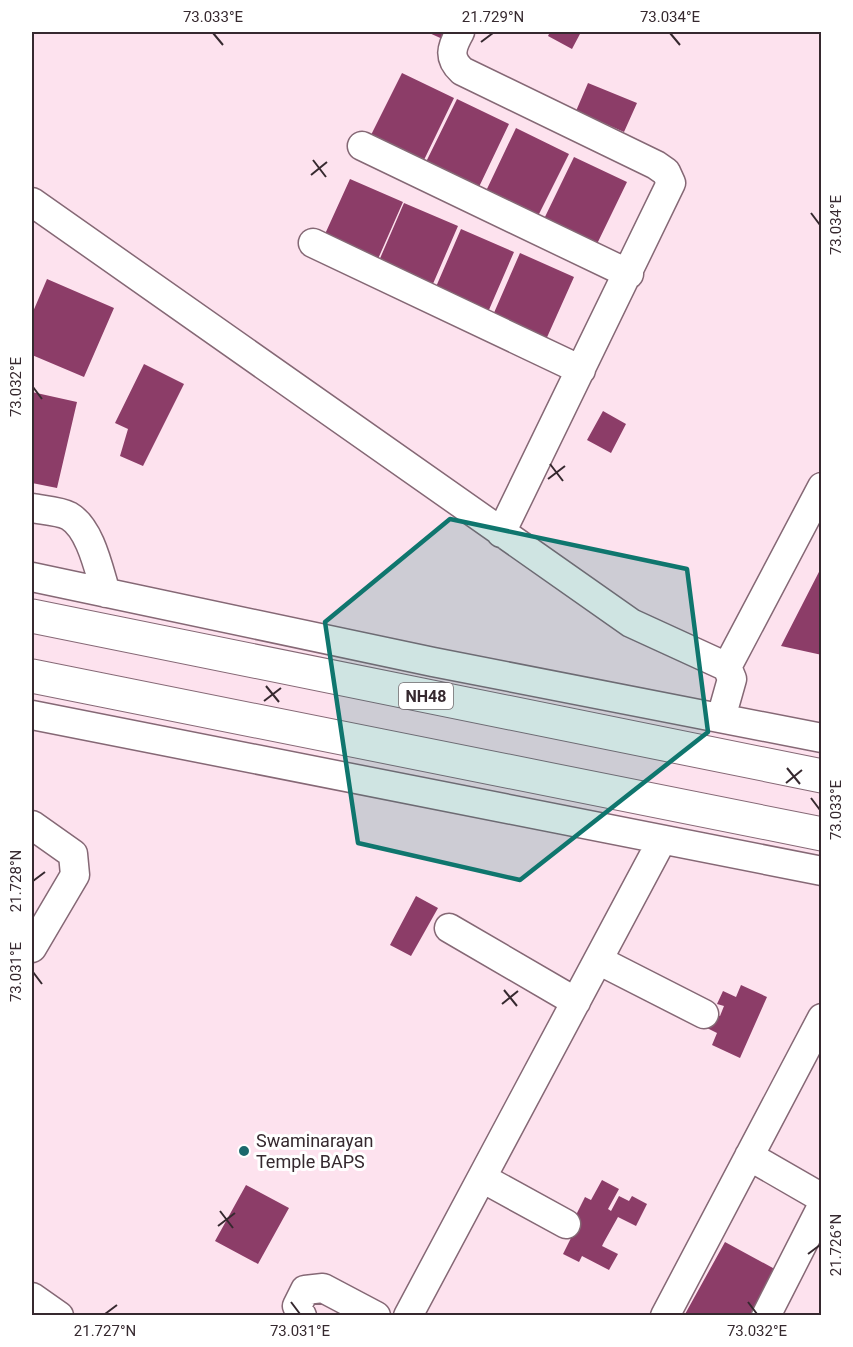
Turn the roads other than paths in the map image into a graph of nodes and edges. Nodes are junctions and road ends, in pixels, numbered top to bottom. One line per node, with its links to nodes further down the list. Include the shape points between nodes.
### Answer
1 (460, 32): 5 (street, via 451,54 453,63 462,71 666,172 671,183 668,193)
2 (362, 146): 5 (street)
3 (32, 202): 9 (street)
4 (313, 243): 6 (street)
5 (629, 274): 6 (street)
6 (581, 370): 9 (street)
7 (822, 487): 13 (street)
8 (32, 508): 11 (street, via 69,516 80,528 93,550)
9 (501, 533): 13 (street, via 631,623)
10 (32, 577): 11 (street)
11 (106, 593): 16 (street)
12 (32, 616): 18 (highway, NH48)
13 (727, 667): 16 (street, via 732,679)
14 (32, 676): 20 (highway)
15 (32, 715): 21 (street)
16 (721, 718): 17 (street)
17 (822, 738)
18 (822, 776)
19 (32, 825): 24 (street, via 73,854 75,875)
20 (822, 834)
21 (662, 840): 22 (street); 25 (street)
22 (822, 871)
23 (449, 928): 26 (street)
24 (32, 948)
25 (598, 960): 26 (street); 27 (street)
26 (576, 1002): 30 (street)
27 (704, 1014)
28 (822, 1017): 29 (street)
29 (749, 1156): 31 (street); 39 (street)
30 (482, 1178): 33 (street); 38 (street)
31 (822, 1198)
32 (822, 1206): 40 (street)
33 (566, 1224)
34 (32, 1298): 35 (street)
35 (59, 1316)
36 (302, 1316): 37 (street, via 297,1306 304,1290 323,1288)
37 (376, 1316)
38 (408, 1316)
39 (665, 1316)
40 (766, 1316)

